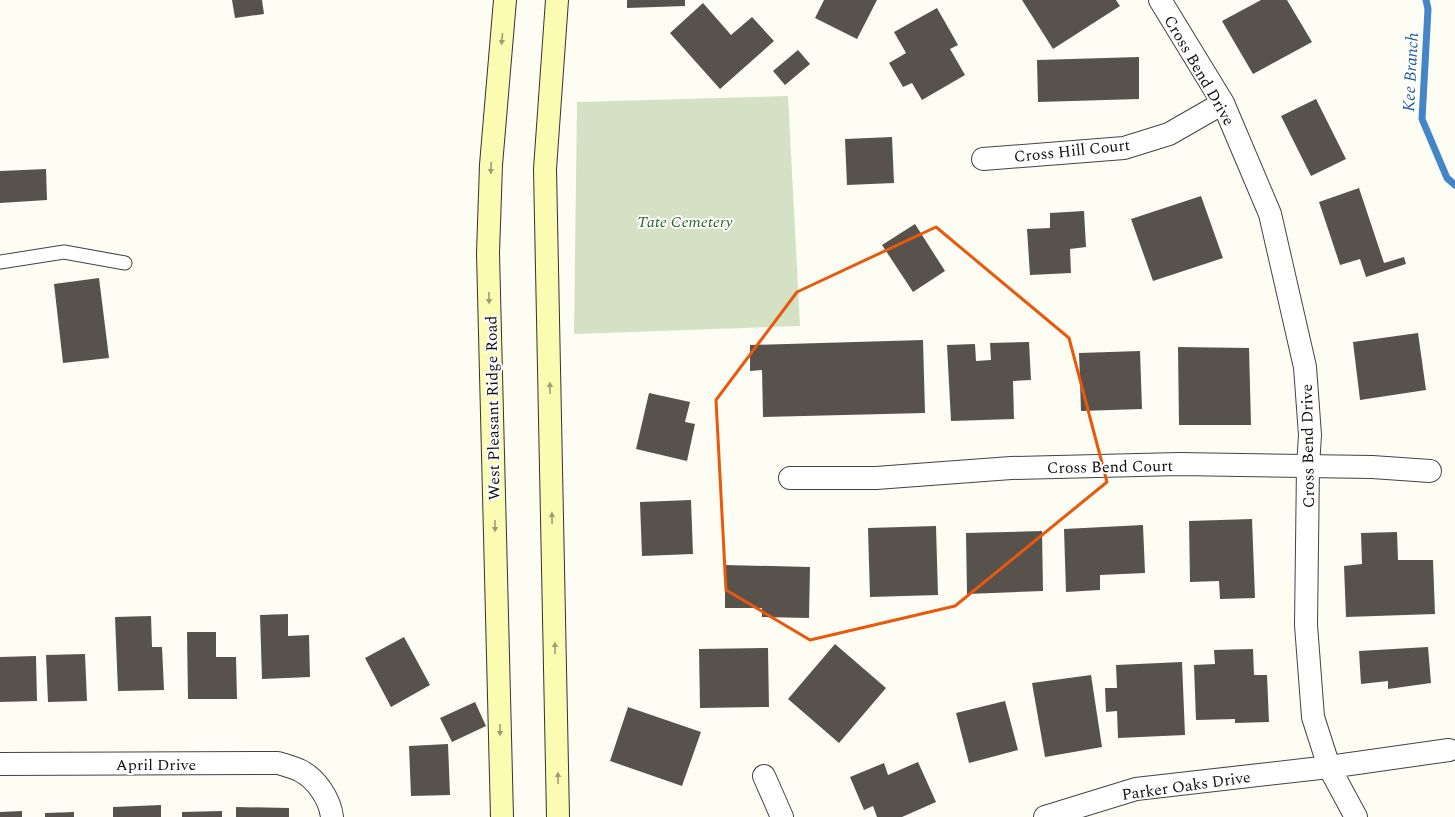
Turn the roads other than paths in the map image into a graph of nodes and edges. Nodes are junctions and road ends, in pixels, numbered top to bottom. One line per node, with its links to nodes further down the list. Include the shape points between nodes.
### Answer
1 (505, 0): 17 (main road, West Pleasant Ridge Road, one-way to 17, via 491,165 488,253)
2 (557, 0): 18 (main road, one-way to 2, via 545,168)
3 (1160, 0): 4 (street, Cross Bend Drive)
4 (1223, 103): 5 (street, Cross Hill Court, via 1169,134 1124,148); 8 (street, Cross Bend Drive, via 1272,221 1305,367 1310,435)
5 (983, 159)
6 (0, 262): 7 (lane, via 64,252)
7 (125, 263)
8 (1308, 466): 9 (street, Cross Bend Court); 10 (street, Cross Bend Court, via 1179,464 1011,468 876,478); 13 (street, Cross Bend Drive, via 1307,633 1313,717)
9 (1430, 471)
10 (790, 478)
11 (1449, 750): 13 (street, Parker Oaks Drive)
12 (0, 764): 16 (street, April Drive, via 278,763 300,771 318,784 331,807)
13 (1329, 767): 15 (street, Parker Oaks Drive, via 1136,789); 20 (street, Cross Bend Drive)
14 (764, 776): 19 (street)
15 (1049, 816)
16 (332, 817)
17 (502, 817)
18 (558, 817)
19 (782, 817)
20 (1356, 817)

